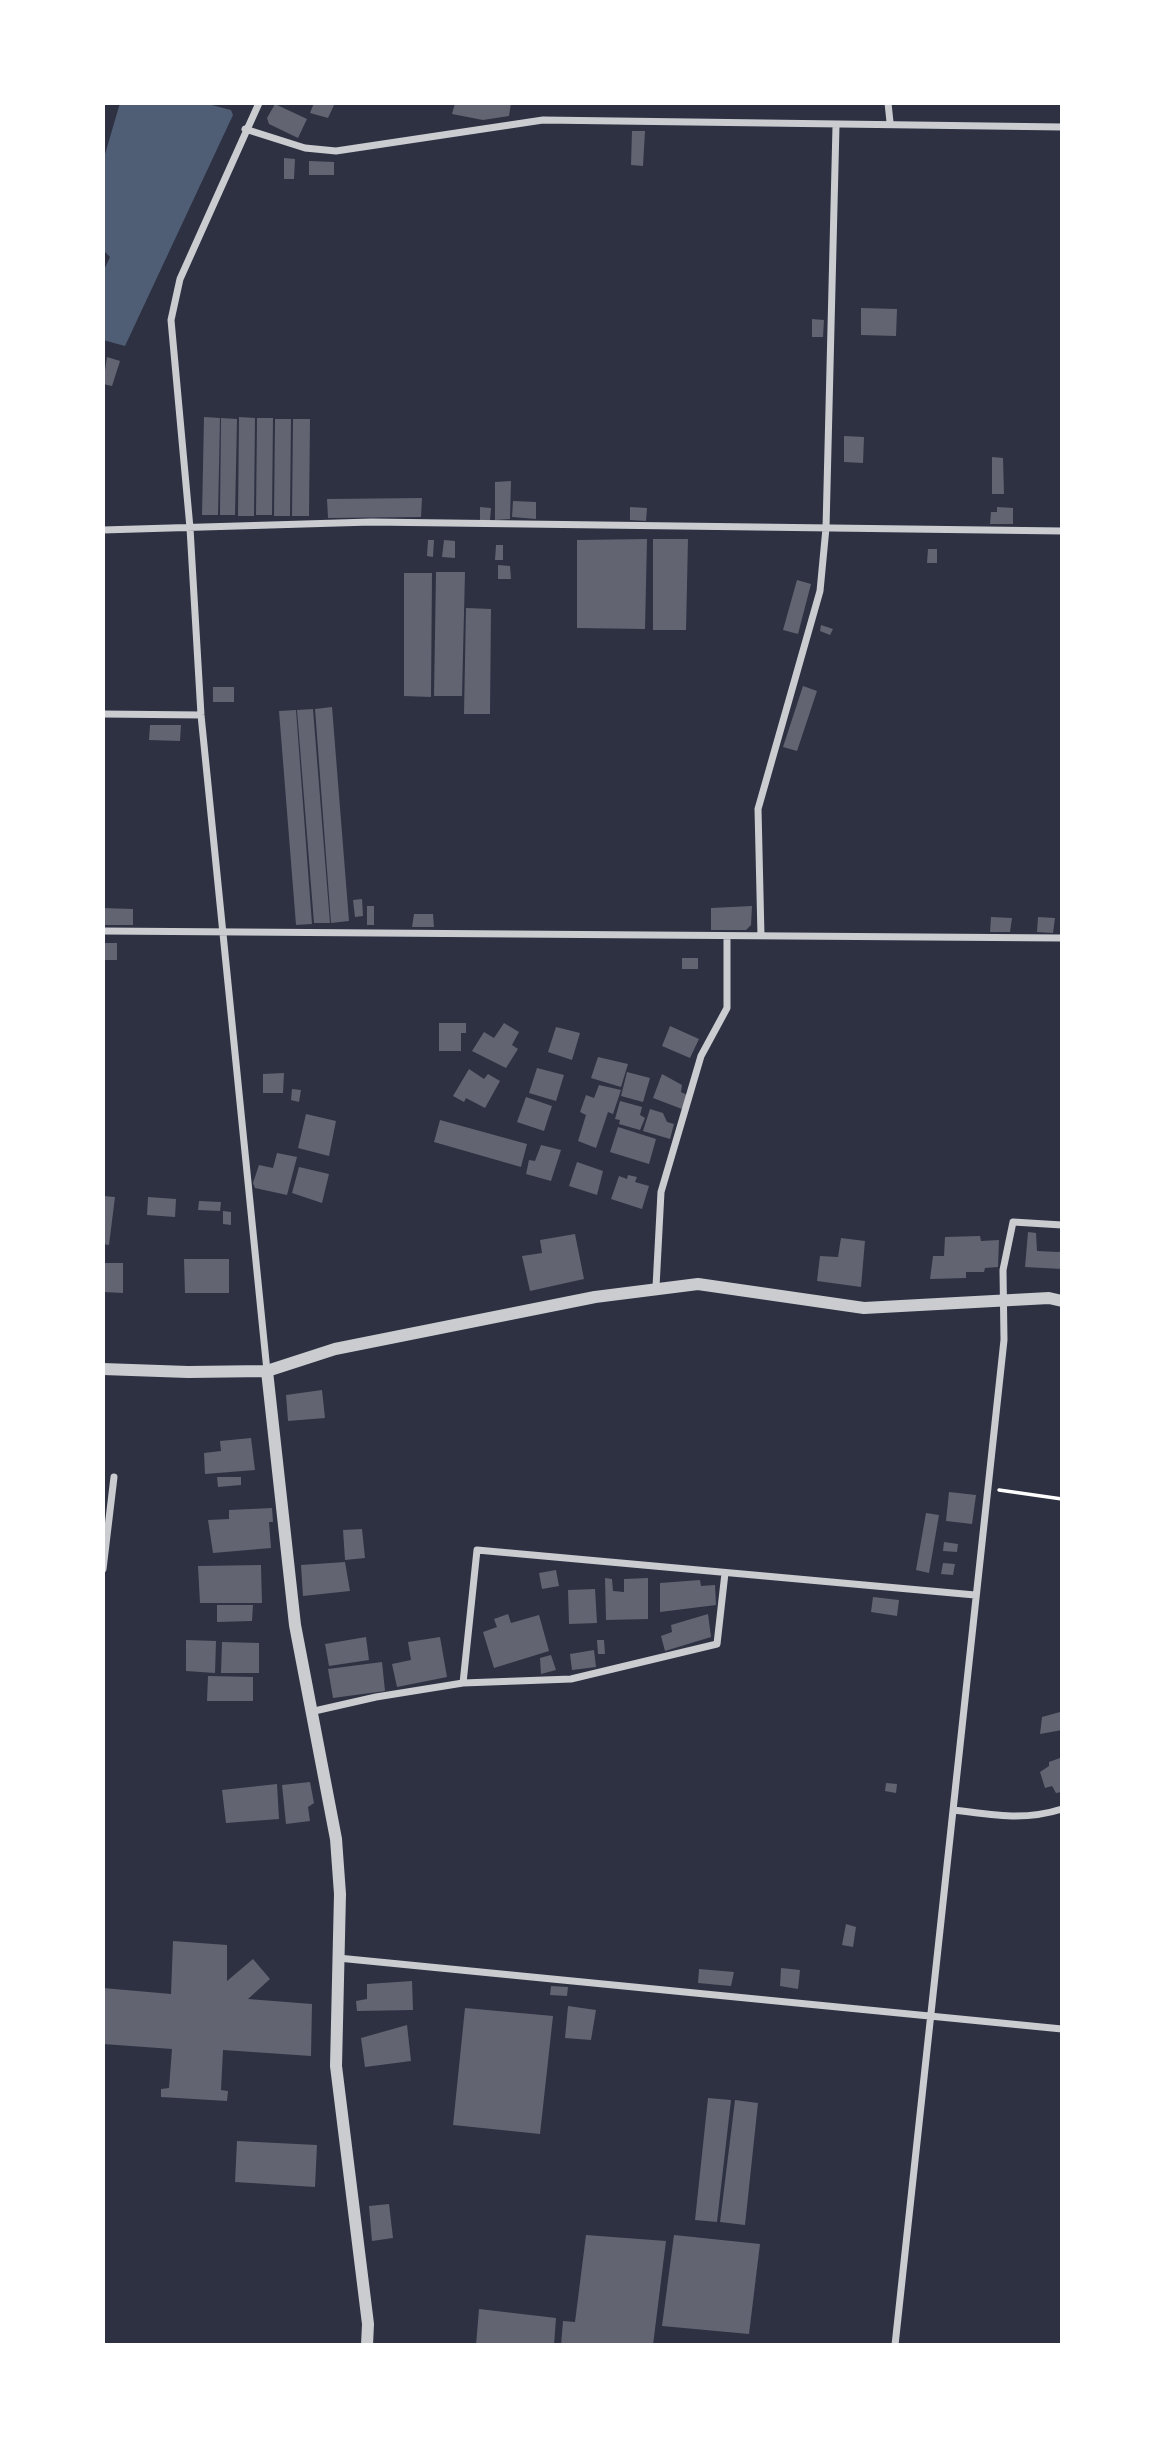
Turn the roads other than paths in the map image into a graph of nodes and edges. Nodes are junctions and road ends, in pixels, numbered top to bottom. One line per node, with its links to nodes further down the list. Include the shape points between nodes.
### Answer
1 (259, 103): 6 (street)
2 (888, 103): 3 (street)
3 (890, 122): 4 (street); 5 (street)
4 (836, 126): 6 (street, via 543,120 336,150 305,148); 8 (street)
5 (1062, 127)
6 (245, 129): 7 (street, via 173,304)
7 (190, 528): 8 (street, via 372,522); 9 (street); 12 (street)
8 (826, 528): 10 (street); 16 (street, via 820,591 758,809)
9 (103, 530)
10 (1062, 531)
11 (103, 715): 12 (street)
12 (201, 715): 14 (street)
13 (103, 931): 14 (street)
14 (222, 932): 15 (street); 23 (street)
15 (727, 936): 16 (street); 19 (street, via 727,1007 701,1056 661,1192)
16 (761, 936): 17 (street)
17 (1062, 938)
18 (1062, 1225): 21 (street, via 1013,1222 1003,1270)
19 (656, 1287): 21 (street, via 698,1283 864,1308); 23 (street, via 335,1349)
20 (1062, 1301): 21 (street)
21 (1003, 1303): 27 (street, via 1004,1340)
22 (103, 1369): 23 (street)
23 (267, 1371): 29 (street, via 295,1625)
24 (114, 1477): 25 (street)
25 (103, 1569)
26 (725, 1573): 27 (street); 28 (street, via 717,1644 571,1679); 28 (street, via 477,1549)
27 (975, 1595): 31 (street)
28 (463, 1683): 29 (street)
29 (310, 1712): 32 (street, via 336,1839)
30 (1062, 1809): 31 (street, via 1040,1816 1001,1817)
31 (954, 1810): 33 (street)
32 (338, 1958): 33 (street); 35 (street, via 336,2066)
33 (928, 2015): 34 (street); 36 (street)
34 (1062, 2029)
35 (367, 2345)
36 (895, 2345)

